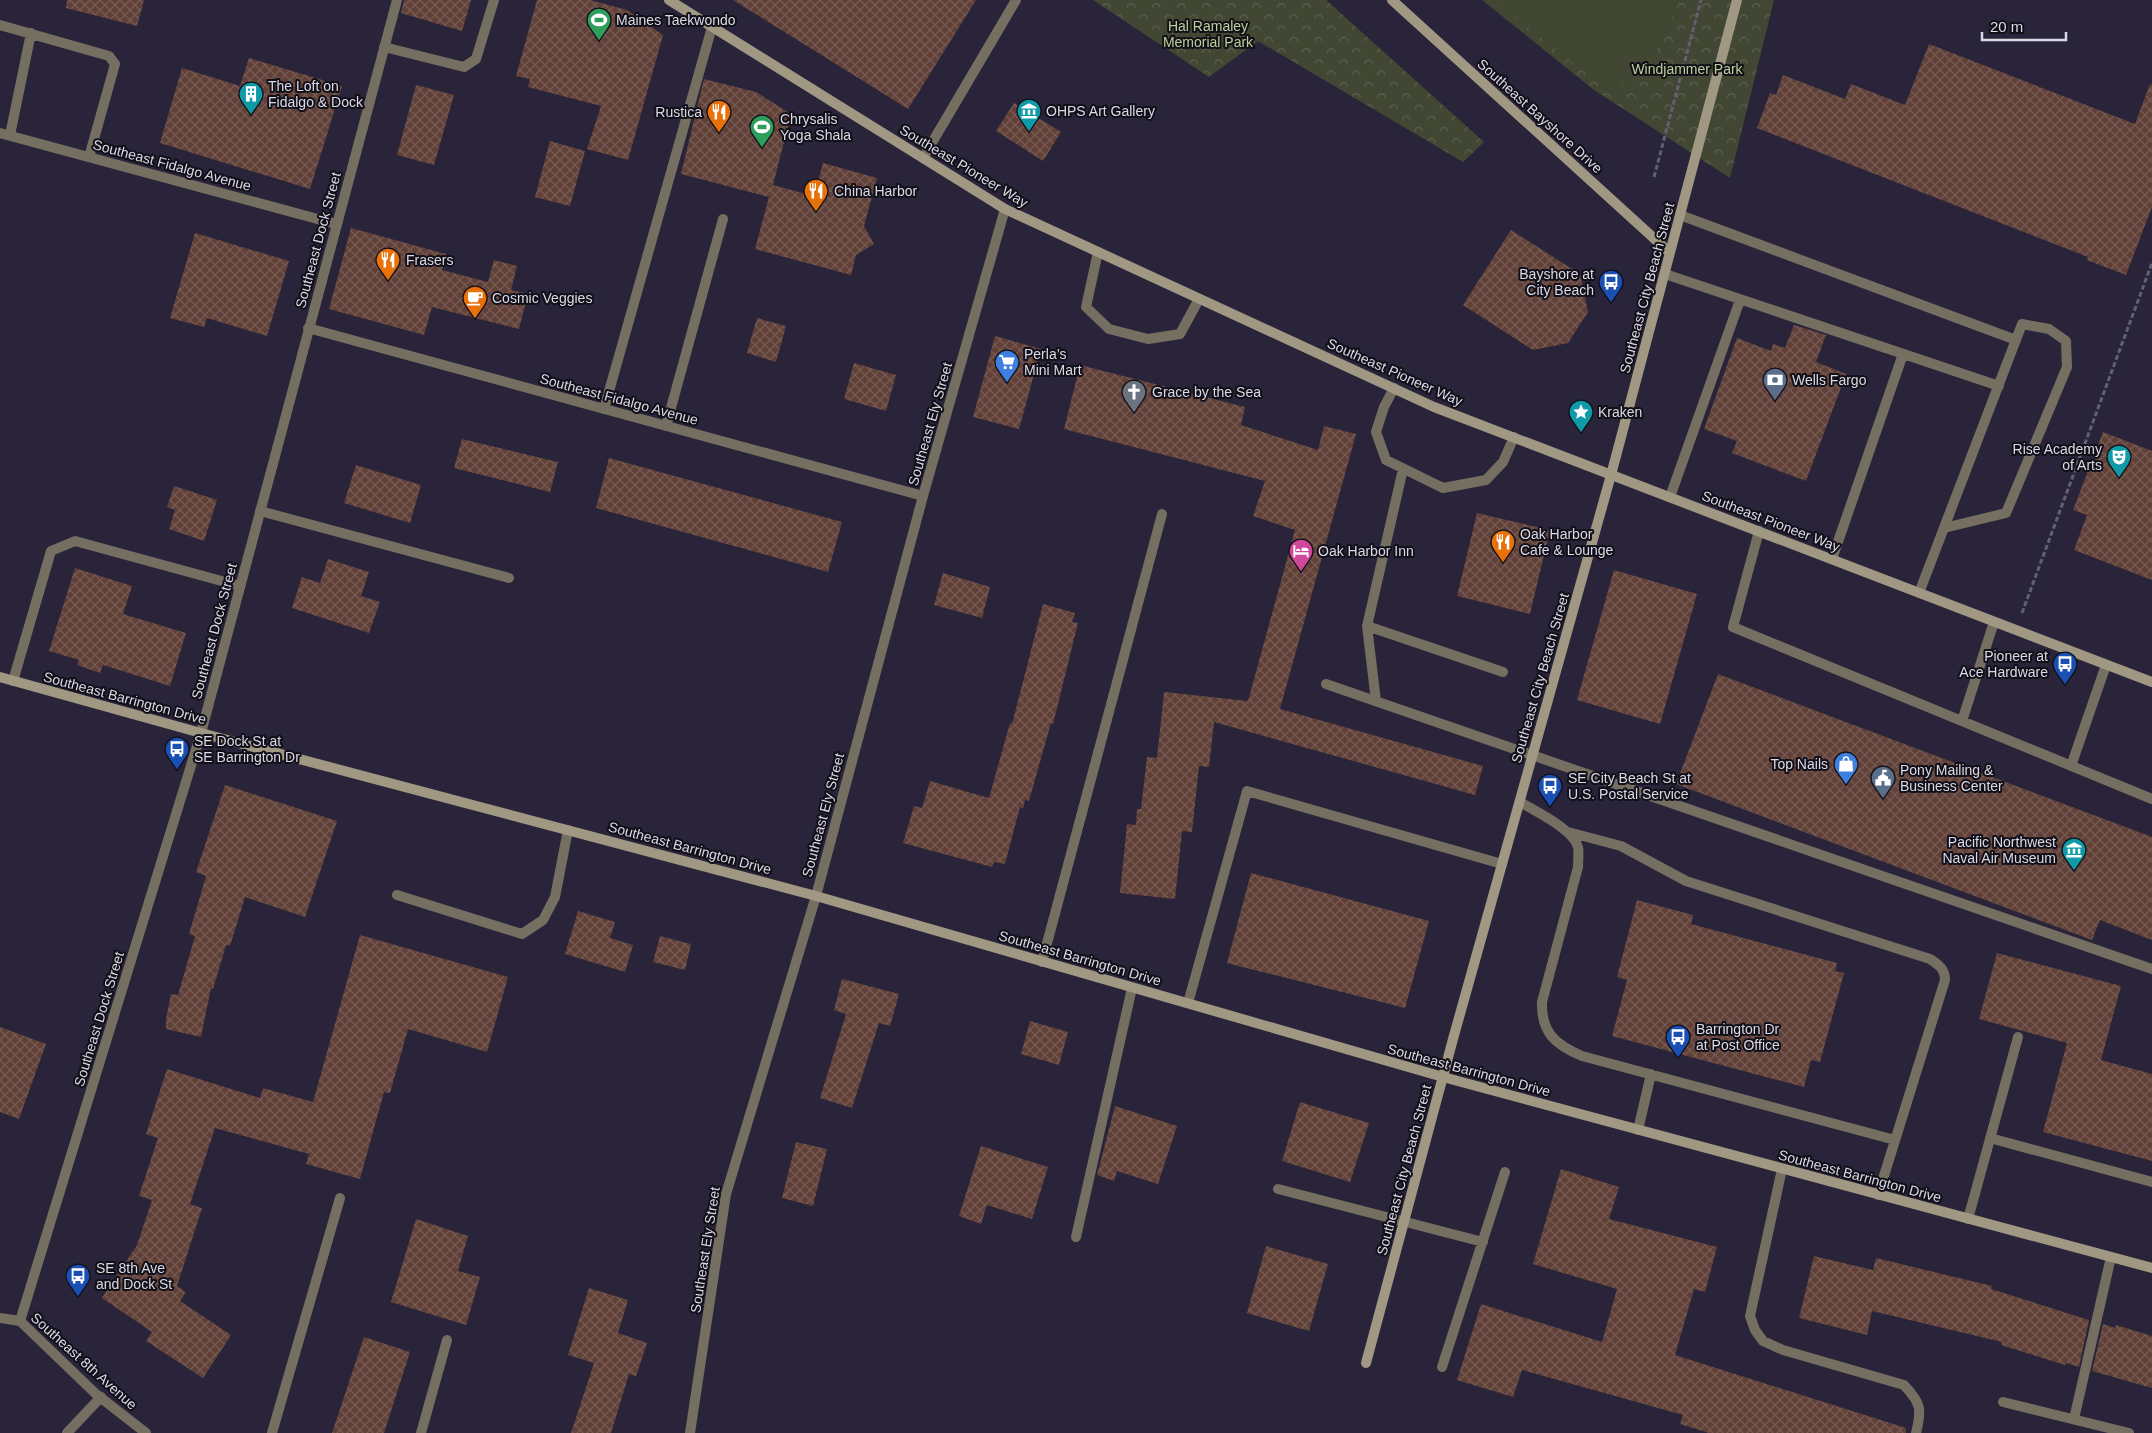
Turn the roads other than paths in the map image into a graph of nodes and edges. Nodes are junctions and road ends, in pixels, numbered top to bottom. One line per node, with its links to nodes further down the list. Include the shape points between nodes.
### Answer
1 (397, 0): 10 (street, Southeast Dock Street)
2 (494, 0): 10 (street, via 476,59 464,67)
3 (669, 0): 8 (street, Southeast Pioneer Way)
4 (1016, 0): 13 (street)
5 (1392, 0): 19 (street, Southeast Bayshore Drive)
6 (1737, 0): 15 (street, Southeast City Beach Street)
7 (0, 25): 9 (street)
8 (712, 27): 13 (street, Southeast Pioneer Way); 28 (street)
9 (31, 34): 11 (street); 12 (street, via 109,56 115,64)
10 (384, 47): 17 (street, Southeast Dock Street)
11 (5, 134): 12 (street, Southeast Fidalgo Avenue)
12 (89, 157): 17 (street, Southeast Fidalgo Avenue)
13 (923, 158): 14 (street, Southeast Pioneer Way)
14 (1006, 209): 18 (street, Southeast Pioneer Way); 33 (street, Southeast Ely Street)
15 (1680, 215): 19 (street, Southeast City Beach Street); 24 (street)
16 (723, 219): 29 (street)
17 (336, 224): 23 (street, Southeast Dock Street)
18 (1098, 252): 21 (street, Southeast Pioneer Way); 21 (street, via 1086,307 1109,329 1148,339 1180,334)
19 (1669, 252): 20 (street, Southeast City Beach Street)
20 (1665, 274): 22 (street); 32 (street, Southeast City Beach Street)
21 (1199, 299): 27 (street, Southeast Pioneer Way)
22 (1740, 300): 25 (street); 34 (street)
23 (308, 328): 28 (street, Southeast Fidalgo Avenue); 35 (street, Southeast Dock Street)
24 (2016, 340): 26 (street); 37 (street, via 2022,324 2049,329 2066,341 2067,367 2006,513)
25 (1903, 354): 26 (street); 39 (street)
26 (1999, 386): 37 (street)
27 (1394, 388): 30 (street, Southeast Pioneer Way); 31 (street, via 1376,432 1386,460)
28 (604, 409): 29 (street, Southeast Fidalgo Avenue)
29 (666, 426): 33 (street, Southeast Fidalgo Avenue)
30 (1514, 437): 31 (street, via 1503,462 1486,480 1443,488); 32 (street, Southeast Pioneer Way)
31 (1403, 469): 44 (street)
32 (1611, 475): 34 (street, Southeast Pioneer Way); 54 (street, Southeast City Beach Street)
33 (923, 496): 62 (street, Southeast Ely Street)
34 (1670, 497): 38 (street, Southeast Pioneer Way)
35 (260, 511): 40 (street); 41 (street, Southeast Dock Street)
36 (1162, 514): 63 (street)
37 (1944, 528): 42 (street)
38 (1759, 531): 39 (street, Southeast Pioneer Way); 52 (street, via 1733,628)
39 (1832, 560): 42 (street, Southeast Pioneer Way)
40 (509, 578)
41 (240, 586): 48 (street, via 75,541 51,551); 53 (street, Southeast Dock Street)
42 (1919, 593): 43 (street, Southeast Pioneer Way)
43 (1994, 622): 45 (street, Southeast Pioneer Way); 52 (street)
44 (1367, 626): 46 (street); 51 (street)
45 (2106, 665): 49 (street, Southeast Pioneer Way); 55 (street)
46 (1503, 672)
47 (0, 677): 48 (street, Southeast Barrington Drive)
48 (13, 681): 53 (street, Southeast Barrington Drive)
49 (2152, 682)
50 (1326, 684): 51 (street)
51 (1376, 701): 54 (street)
52 (1962, 721): 55 (street)
53 (201, 733): 58 (street, Southeast Barrington Drive); 86 (street, Southeast Dock Street)
54 (1533, 755): 57 (street, Southeast City Beach Street); 64 (street)
55 (2070, 766): 56 (street)
56 (2152, 799)
57 (1520, 802): 59 (street); 60 (street, Southeast City Beach Street)
58 (568, 830): 61 (street, via 555,898 543,920 522,934); 62 (street, Southeast Barrington Drive)
59 (1568, 832): 68 (street, via 1578,846 1578,867 1542,1002 1544,1024 1554,1040 1566,1049); 72 (street, via 1621,846 1686,881 1930,959 1942,968 1945,980)
60 (1502, 864): 66 (street, via 1247,791); 69 (street, Southeast City Beach Street)
61 (396, 895)
62 (816, 896): 63 (street, Southeast Barrington Drive); 97 (street, Southeast Ely Street, via 726,1194)
63 (1042, 962): 65 (street, Southeast Barrington Drive)
64 (2152, 969)
65 (1132, 988): 66 (street, Southeast Barrington Drive); 81 (street)
66 (1188, 1003): 69 (street, Southeast Barrington Drive)
67 (2018, 1037): 71 (street)
68 (1651, 1074): 70 (street); 72 (street)
69 (1442, 1077): 70 (street, Southeast Barrington Drive); 80 (street, Southeast City Beach Street)
70 (1638, 1130): 73 (street, Southeast Barrington Drive)
71 (1990, 1138): 75 (street); 79 (street)
72 (1895, 1140): 77 (street)
73 (1782, 1169): 77 (street, Southeast Barrington Drive); 98 (street, via 1750,1316 1755,1330 1763,1341 1783,1350 1904,1385 1916,1399 1920,1414)
74 (1505, 1172): 82 (street)
75 (2152, 1182)
76 (1278, 1189): 80 (street)
77 (1878, 1195): 79 (street, Southeast Barrington Drive)
78 (340, 1198): 95 (street)
79 (1968, 1219): 83 (street, Southeast Barrington Drive)
80 (1404, 1220): 82 (street); 88 (street, Southeast City Beach Street)
81 (1076, 1237)
82 (1482, 1242): 89 (street)
83 (2111, 1257): 84 (street, Southeast Barrington Drive); 92 (street)
84 (2152, 1268)
85 (0, 1318): 86 (street, Southeast 8th Avenue)
86 (20, 1321): 90 (street, Southeast 8th Avenue)
87 (447, 1340): 96 (street)
88 (1366, 1363)
89 (1442, 1367)
90 (101, 1397): 93 (street); 94 (street, Southeast 8th Avenue)
91 (2002, 1402): 92 (street)
92 (2074, 1419): 99 (street)
93 (68, 1433)
94 (146, 1433)
95 (272, 1433)
96 (421, 1433)
97 (690, 1433)
98 (1916, 1433)
99 (2129, 1433)

